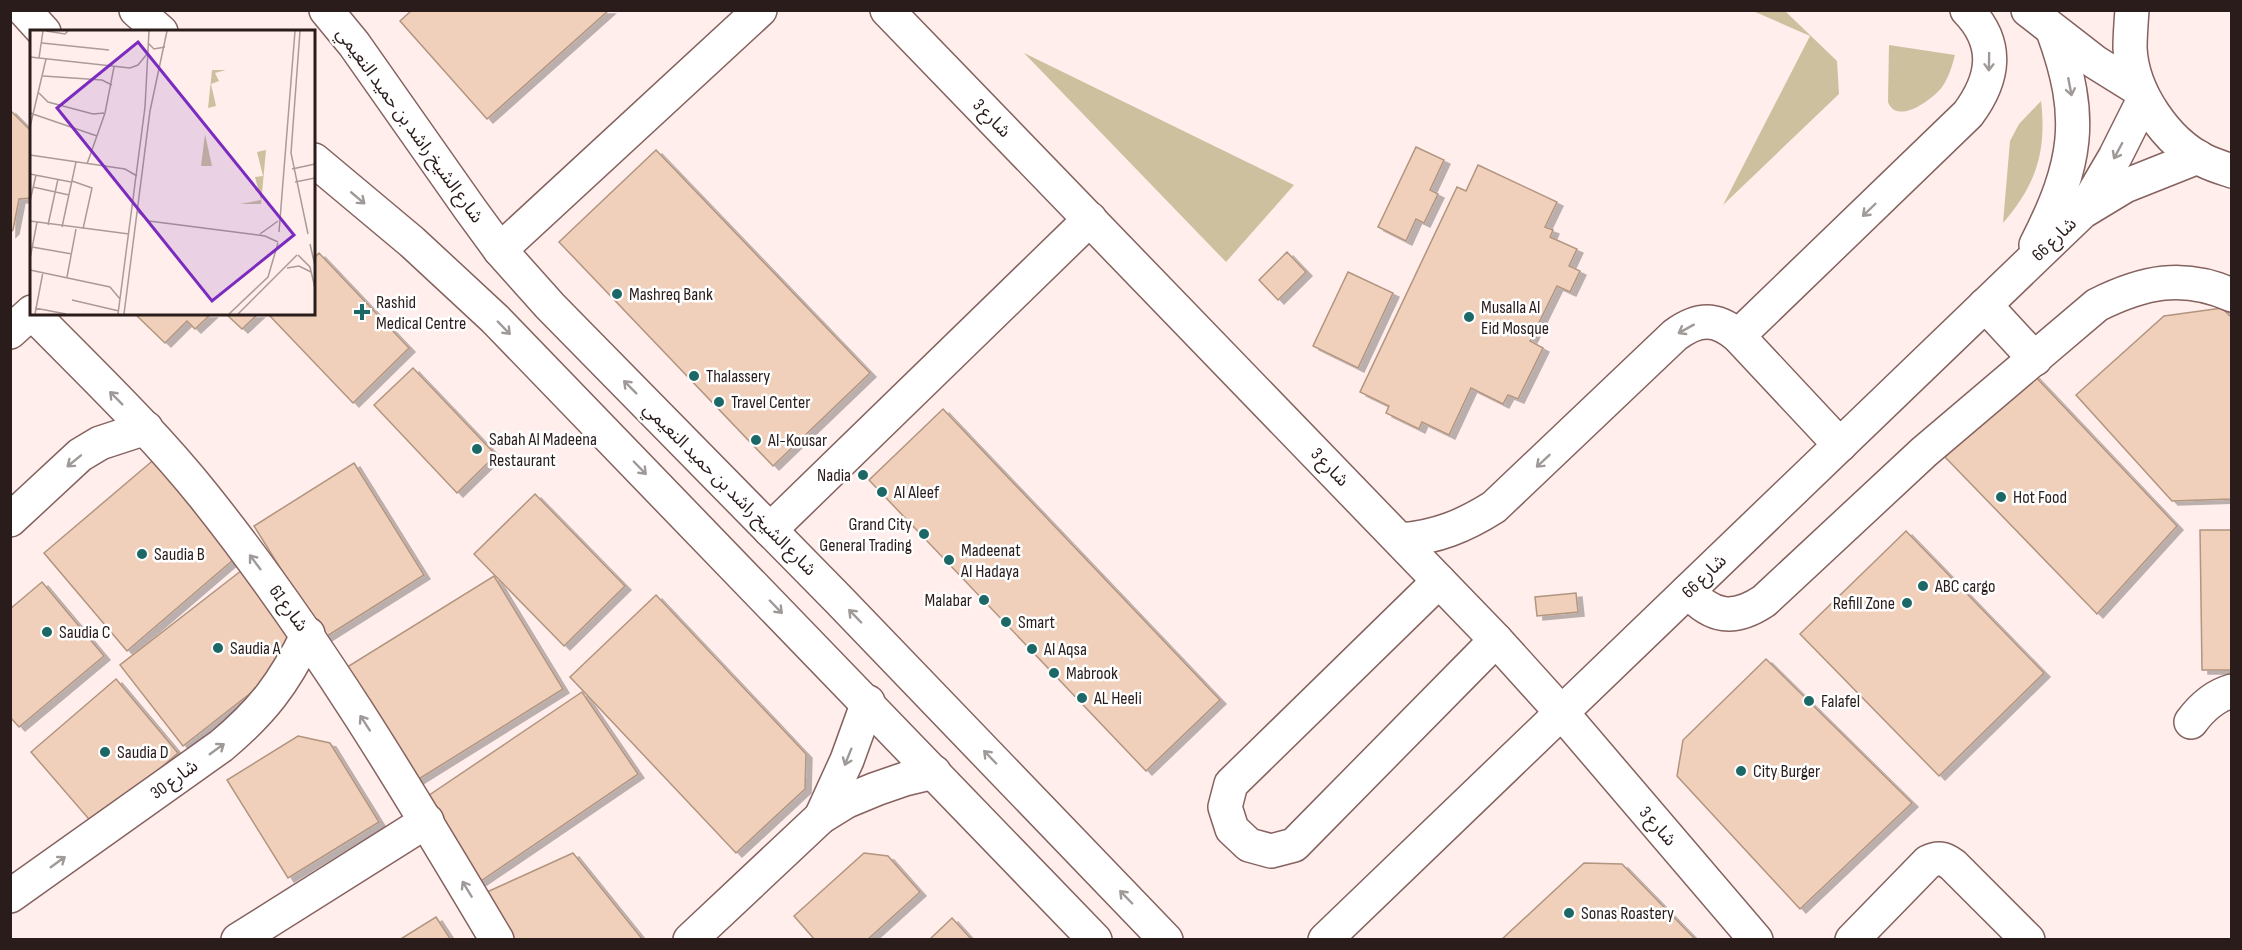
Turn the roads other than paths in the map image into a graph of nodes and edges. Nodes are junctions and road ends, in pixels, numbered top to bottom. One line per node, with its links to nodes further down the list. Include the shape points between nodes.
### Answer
1 (24, 10): 9 (street)
2 (135, 10): 10 (street); 11 (street)
3 (326, 10): 19 (street, شارع الشيخ راشد بن حميد النعيمي)
4 (760, 10): 19 (street)
5 (887, 10): 18 (street, شارع 3)
6 (1967, 10): 26 (street, one-way to 26, via 1985,35 1990,55 1989,77 1981,97 1968,114)
7 (2028, 10): 12 (street)
8 (2132, 10): 13 (street, via 2130,50)
9 (42, 30)
10 (138, 30)
11 (159, 30)
12 (2053, 32): 13 (street); 20 (street, one-way to 20, via 2066,65 2073,136 2056,206)
13 (2142, 94): 15 (street, via 2176,141); 17 (street, شارع 66, one-way to 17, via 2105,176)
14 (315, 161): 38 (street, one-way to 38, via 495,318)
15 (2212, 163): 16 (street); 17 (street, شارع 66, via 2125,186)
16 (2232, 192)
17 (2082, 212): 20 (street, شارع 66)
18 (1090, 219): 31 (street); 32 (street, شارع 3)
19 (500, 250): 31 (street, شارع الشيخ راشد بن حميد النعيمي, one-way to 19)
20 (2024, 268): 22 (street, شارع 66)
21 (2232, 295): 27 (street, via 2188,282 2125,290 2097,305)
22 (1985, 305): 27 (street); 29 (street, شارع 66)
23 (30, 314): 25 (street)
24 (35, 315): 28 (street, شارع 61, one-way to 24)
25 (10, 333)
26 (1738, 336): 29 (street); 32 (street, one-way to 32, via 1714,322 1686,327 1494,507 1450,531)
27 (2035, 358): 34 (street, via 1924,452 1764,602 1732,615 1715,613)
28 (146, 428): 30 (street, one-way to 30, via 100,443 80,455); 35 (street, شارع 61, one-way to 28, via 209,503)
29 (1840, 445): 34 (street, شارع 66)
30 (10, 520)
31 (770, 530): 49 (street, شارع الشيخ راشد بن حميد النعيمي, one-way to 31)
32 (1401, 540): 33 (street, شارع 3)
33 (1439, 581): 36 (street, شارع 3); 36 (street, via 1230,784 1226,807 1232,829 1249,845 1271,851 1294,845)
34 (1688, 591): 39 (street, شارع 66)
35 (308, 634): 43 (street, شارع 61, one-way to 35); 44 (street, شارع 30, one-way to 35, via 248,724 279,687)
36 (1496, 640): 39 (street, شارع 3)
37 (2232, 691): 40 (street, via 2213,699)
38 (867, 702): 41 (street); 42 (street, one-way to 42)
39 (1562, 713): 50 (street, شارع 66); 51 (street, شارع 3)
40 (2191, 722)
41 (934, 772): 42 (street, via 876,789); 48 (street)
42 (821, 817): 47 (street)
43 (427, 821): 45 (street); 46 (street, شارع 61, one-way to 43)
44 (10, 896)
45 (238, 939)
46 (497, 939)
47 (690, 939)
48 (1095, 939)
49 (1166, 939)
50 (1325, 939)
51 (1756, 939)
52 (1852, 939): 53 (street, via 1936,858 1953,865)
53 (2028, 939)

